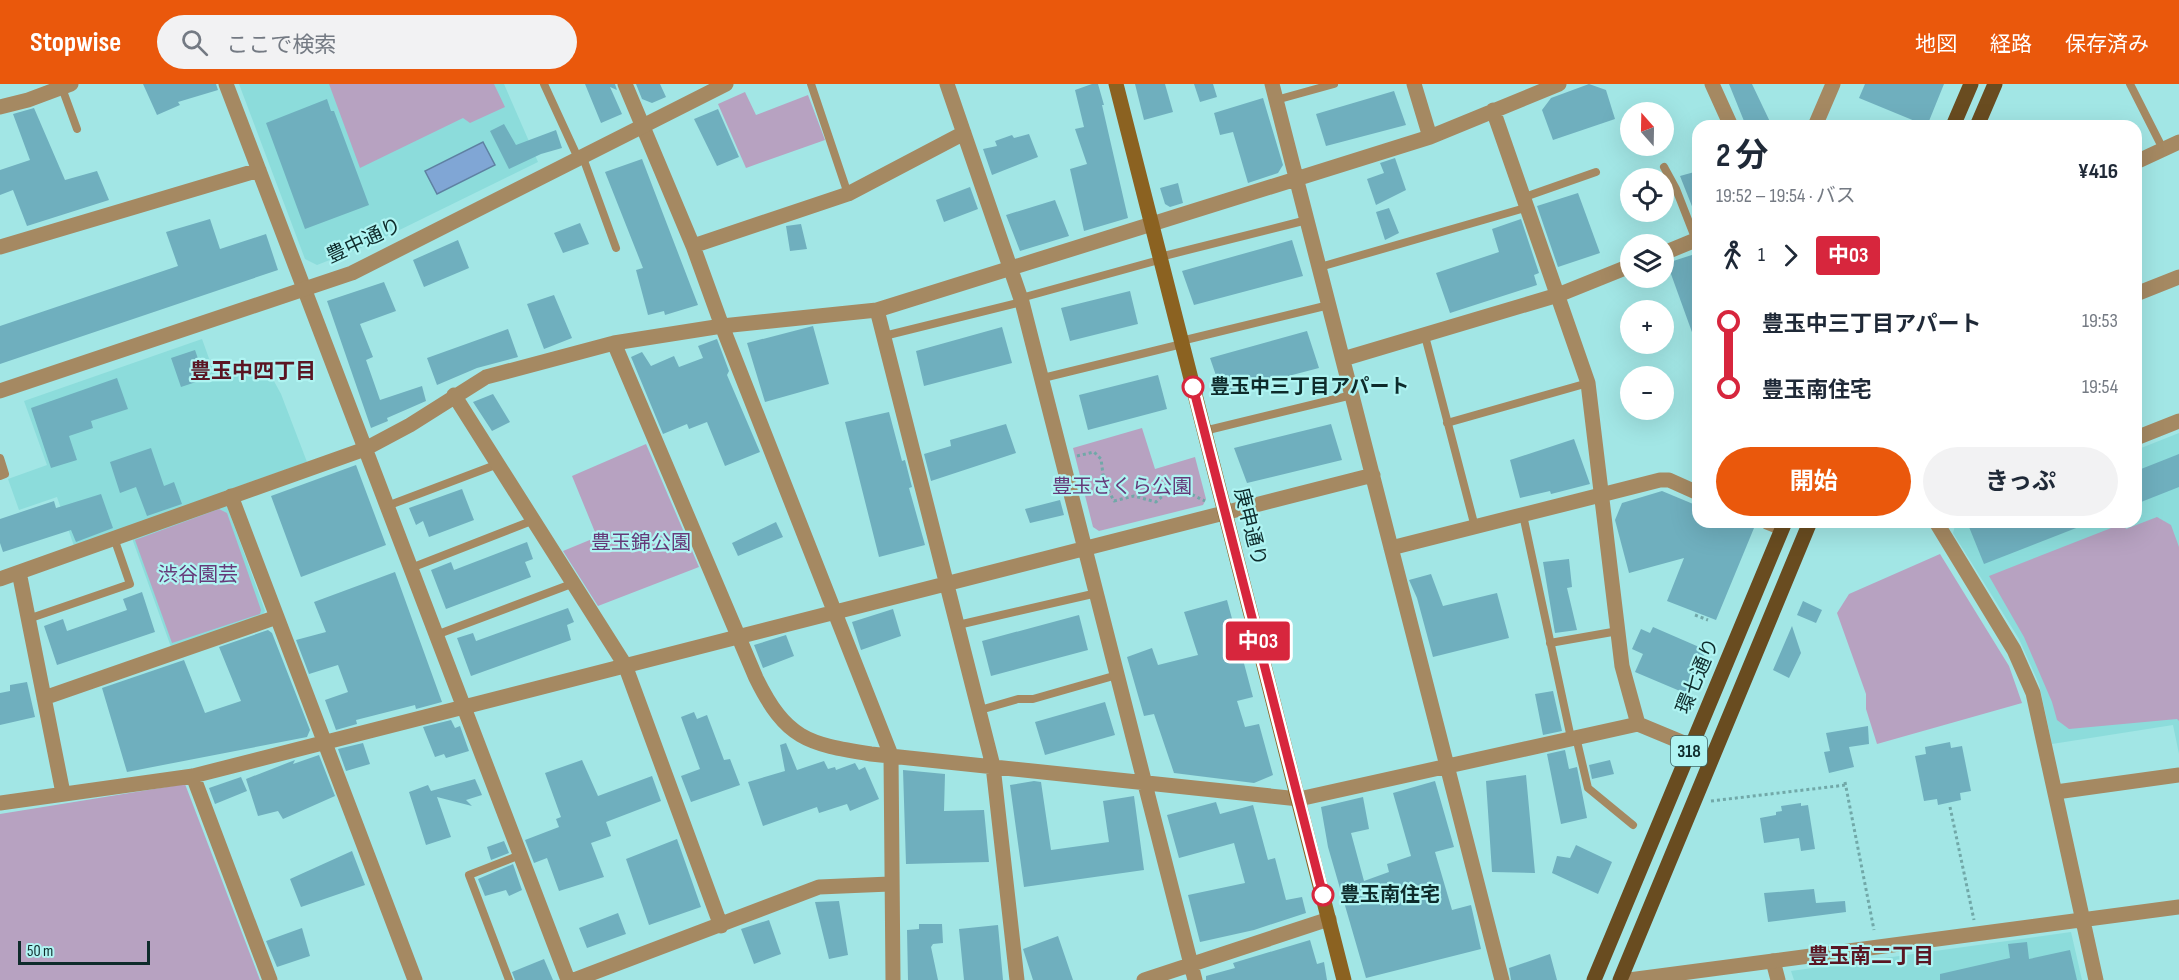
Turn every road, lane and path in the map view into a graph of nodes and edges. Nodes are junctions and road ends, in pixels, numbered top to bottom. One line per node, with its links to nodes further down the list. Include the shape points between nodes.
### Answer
1 (226, 84): 34 (street)
2 (544, 84): 31 (lane)
3 (625, 84): 25 (street)
4 (726, 84): 25 (street, 豊中通り)
5 (812, 84): 37 (lane)
6 (947, 84): 27 (street)
7 (1116, 84): 40 (main road, 庚申通り)
8 (1272, 84): 18 (street)
9 (1334, 84): 18 (lane)
10 (1414, 84): 28 (street)
11 (1559, 84): 20 (street)
12 (1712, 84): 21 (street)
13 (1833, 84): 22 (street)
14 (1971, 84): 23 (main road)
15 (1995, 84): 24 (main road)
16 (2130, 84): 30 (lane)
17 (67, 86): 19 (street); 26 (lane)
18 (1276, 100): 36 (street)
19 (0, 107)
20 (1493, 110): 28 (street); 38 (street)
21 (1728, 120)
22 (1818, 120)
23 (1956, 120)
24 (1980, 120)
25 (645, 126): 31 (street, 豊中通り); 43 (street)
26 (77, 129)
27 (964, 133): 37 (street); 49 (street)
28 (1430, 137): 36 (street)
29 (2179, 142): 30 (street)
30 (2163, 149): 32 (street)
31 (580, 156): 45 (lane); 52 (street, 豊中通り, via 352,273)
32 (2142, 159)
33 (1664, 167): 41 (lane)
34 (259, 170): 44 (street); 52 (street)
35 (1596, 172): 38 (lane)
36 (1296, 178): 39 (street); 40 (street)
37 (848, 194): 43 (street)
38 (1524, 203): 48 (lane); 54 (street)
39 (1307, 220): 47 (lane); 48 (street)
40 (1150, 225): 47 (main road, 庚申通り); 49 (street)
41 (1692, 228)
42 (1692, 242): 46 (street)
43 (693, 246): 58 (street)
44 (0, 248)
45 (616, 248)
46 (1674, 249)
47 (1159, 259): 55 (lane); 61 (main road, 庚申通り)
48 (1320, 267): 56 (street)
49 (1012, 268): 55 (street); 57 (street)
50 (1620, 270): 54 (street)
51 (2179, 277): 53 (street)
52 (305, 289): 66 (street, 豊中通り); 73 (street)
53 (2142, 292)
54 (1558, 295): 60 (street); 65 (street)
55 (1021, 300): 59 (lane); 64 (street)
56 (1329, 305): 61 (lane); 63 (street)
57 (877, 310): 58 (street); 59 (street)
58 (722, 326): 62 (street); 100 (street)
59 (884, 336): 98 (street)
60 (1425, 336): 63 (street); 70 (lane)
61 (1182, 342): 64 (lane); 71 (main road, 庚申通り)
62 (614, 343): 67 (street, via 486,377); 108 (street)
63 (1343, 359): 68 (street)
64 (1043, 378): 92 (street)
65 (1588, 383): 70 (lane); 80 (street)
66 (0, 391)
67 (454, 395): 73 (street); 76 (street)
68 (1352, 395): 71 (lane); 77 (street)
69 (2179, 421): 72 (street)
70 (1448, 423): 87 (lane)
71 (1204, 431): 84 (main road, 庚申通り)
72 (2142, 436)
73 (365, 449): 81 (street); 83 (street)
74 (1076, 457): 82 (path, via 1094,452 1101,459 1104,482 1114,501 1134,496 1156,502 1167,491 1180,489)
75 (0, 458): 78 (lane, via 5,474)
76 (498, 464): 83 (lane); 86 (street)
77 (1372, 475): 84 (street); 93 (street)
78 (0, 476)
79 (1692, 490): 80 (street, via 1665,479)
80 (1604, 495): 85 (street); 106 (street)
81 (231, 496): 91 (street); 102 (street)
82 (1204, 501)
83 (387, 506): 94 (street)
84 (1224, 513): 92 (street); 127 (main road, 庚申通り)
85 (1523, 515): 87 (street); 109 (lane)
86 (534, 520): 94 (lane); 97 (street)
87 (1475, 527): 93 (street)
88 (1783, 528): 118 (main road, 環七通り / 318)
89 (1808, 528): 154 (main road, 318)
90 (1940, 528): 125 (street, via 2025,670)
91 (114, 538): 95 (street); 103 (lane, via 130,584)
92 (1086, 548): 98 (street); 99 (street)
93 (1391, 548): 120 (street)
94 (411, 568): 107 (street)
95 (19, 572): 96 (street); 103 (street)
96 (0, 579)
97 (573, 583): 107 (lane); 110 (street)
98 (947, 583): 100 (street); 105 (street)
99 (1098, 592): 105 (lane); 111 (street)
100 (834, 612): 108 (street); 119 (street)
101 (1695, 615): 104 (path)
102 (277, 617): 112 (street); 117 (street)
103 (28, 619): 112 (street)
104 (1708, 620)
105 (958, 625): 114 (street)
106 (1618, 631): 109 (lane); 115 (street, via 1622,666)
107 (436, 635): 113 (street)
108 (738, 636): 110 (street); 119 (street, via 769,705 802,738 830,747)
109 (1550, 643): 116 (lane)
110 (625, 665): 113 (street); 138 (street)
111 (1118, 675): 114 (lane); 124 (street)
112 (44, 698): 126 (street)
113 (463, 706): 117 (street); 132 (street)
114 (980, 710): 121 (street)
115 (1638, 724): 116 (street); 118 (street)
116 (1574, 737): 120 (street); 131 (lane, via 1588,788)
117 (324, 742): 123 (street); 143 (street)
118 (1691, 746): 153 (main road, 環七通り / 318)
119 (891, 755): 121 (street); 133 (street)
120 (1447, 765): 127 (street); 152 (street)
121 (993, 766): 124 (street); 148 (street)
122 (2179, 775): 125 (street)
123 (192, 776): 126 (street); 142 (street)
124 (1143, 781): 127 (street); 141 (street)
125 (2056, 792): 137 (street)
126 (63, 793): 129 (street)
127 (1299, 799): 135 (main road, 庚申通り)
128 (1707, 802): 139 (path, via 1846,784)
129 (0, 803)
130 (1950, 807): 136 (path)
131 (1633, 825)
132 (520, 855): 144 (lane, via 469,875); 145 (street)
133 (890, 884): 138 (street, via 819,887); 147 (street)
134 (2179, 907): 137 (street)
135 (1329, 919): 141 (street); 151 (main road, 庚申通り)
136 (1974, 920)
137 (2082, 921): 140 (street); 157 (street)
138 (721, 926): 146 (street)
139 (1875, 933)
140 (1773, 961): 155 (street); 156 (street)
141 (1191, 964): 149 (street); 150 (street)
142 (270, 980)
143 (415, 980)
144 (509, 980)
145 (568, 980)
146 (574, 980)
147 (893, 980)
148 (1017, 980)
149 (1144, 980)
150 (1195, 980)
151 (1344, 980)
152 (1502, 980)
153 (1594, 980)
154 (1620, 980)
155 (1629, 980)
156 (1778, 980)
157 (2096, 980)

